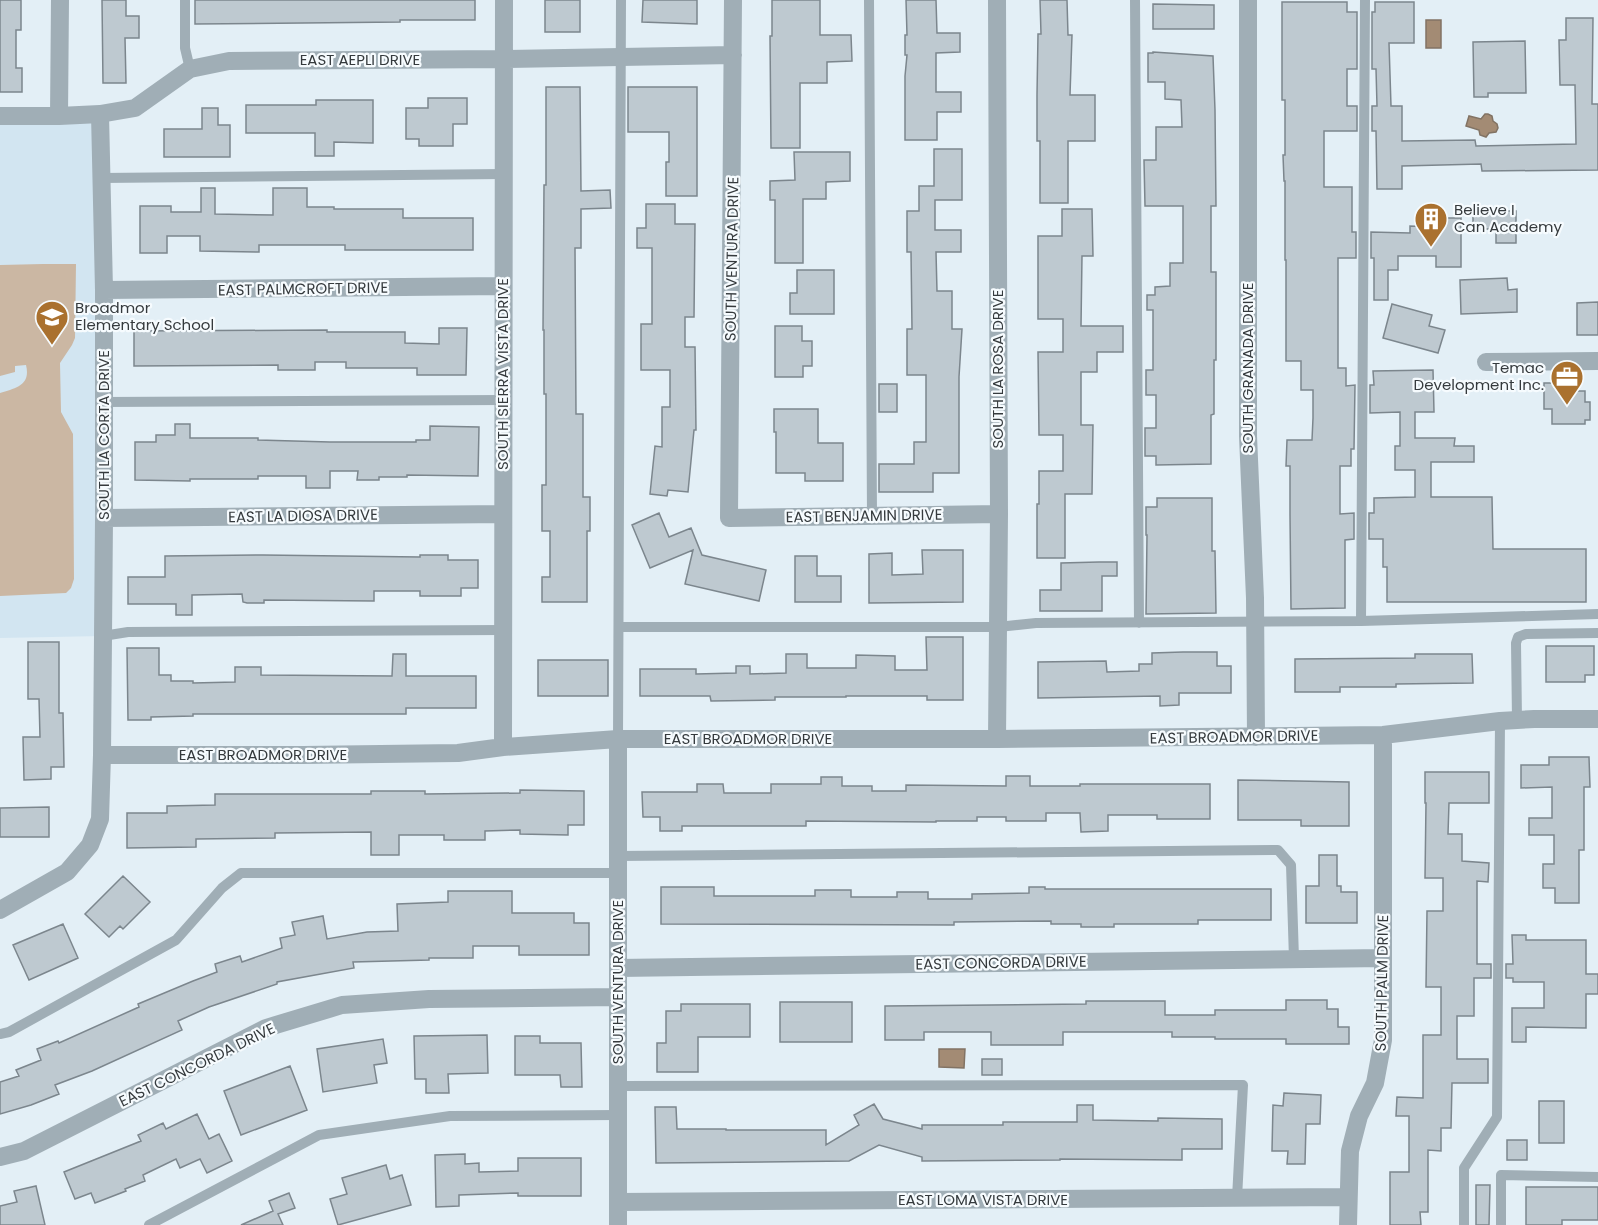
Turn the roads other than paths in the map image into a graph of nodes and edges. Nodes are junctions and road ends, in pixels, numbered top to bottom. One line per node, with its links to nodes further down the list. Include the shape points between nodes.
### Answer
1 (60, 0): 17 (street)
2 (185, 0): 14 (lane, via 185,48)
3 (504, 0): 13 (street, SOUTH SIERRA VISTA DRIVE)
4 (621, 0): 12 (lane)
5 (733, 0): 11 (street, SOUTH VENTURA DRIVE)
6 (869, 0): 28 (lane)
7 (998, 0): 27 (street, SOUTH LA ROSA DRIVE)
8 (1135, 0): 34 (lane)
9 (1248, 0): 33 (street, SOUTH GRANADA DRIVE, via 1248,436)
10 (1365, 0): 32 (lane)
11 (733, 55): 12 (street, EAST AEPLI DRIVE); 30 (street, SOUTH VENTURA DRIVE)
12 (620, 57): 13 (street, EAST AEPLI DRIVE); 35 (lane)
13 (503, 59): 14 (street, EAST AEPLI DRIVE, via 229,61); 18 (street, SOUTH SIERRA VISTA DRIVE)
14 (190, 69): 15 (street, EAST AEPLI DRIVE, via 135,108)
15 (100, 114): 17 (street, EAST AEPLI DRIVE); 19 (street, SOUTH LA CORTA DRIVE)
16 (0, 116): 17 (street, EAST AEPLI DRIVE)
17 (59, 116)
18 (503, 174): 19 (lane); 20 (street, SOUTH SIERRA VISTA DRIVE)
19 (101, 178): 21 (street, SOUTH LA CORTA DRIVE)
20 (503, 286): 21 (street, EAST PALMCROFT DRIVE); 24 (street, SOUTH SIERRA VISTA DRIVE)
21 (104, 290): 25 (street, SOUTH LA CORTA DRIVE)
22 (1598, 361): 23 (street)
23 (1486, 362)
24 (503, 400): 25 (lane); 26 (street, SOUTH SIERRA VISTA DRIVE)
25 (104, 402): 29 (street, SOUTH LA CORTA DRIVE)
26 (503, 514): 29 (street, EAST LA DIOSA DRIVE); 37 (street, SOUTH SIERRA VISTA DRIVE)
27 (999, 514): 28 (street, EAST BENJAMIN DRIVE); 36 (street, SOUTH LA ROSA DRIVE)
28 (872, 516): 30 (street, EAST BENJAMIN DRIVE)
29 (104, 518): 39 (street, SOUTH LA CORTA DRIVE)
30 (729, 518)
31 (1598, 614): 32 (lane)
32 (1361, 621): 33 (lane)
33 (1255, 622): 34 (lane); 43 (street, SOUTH GRANADA DRIVE)
34 (1139, 623): 36 (lane)
35 (618, 627): 36 (lane); 44 (lane)
36 (998, 627): 45 (street, SOUTH LA ROSA DRIVE)
37 (503, 630): 39 (lane, via 128,632); 46 (street, SOUTH SIERRA VISTA DRIVE)
38 (1598, 633): 41 (lane, via 1518,637)
39 (103, 636): 47 (street, SOUTH LA CORTA DRIVE)
40 (1598, 719): 41 (street, EAST BROADMOR DRIVE)
41 (1509, 720): 42 (street, EAST BROADMOR DRIVE); 65 (lane, via 1497,1117 1464,1168)
42 (1383, 735): 43 (street, EAST BROADMOR DRIVE); 50 (street, SOUTH PALM DRIVE)
43 (1256, 737): 45 (street, EAST BROADMOR DRIVE)
44 (618, 739): 45 (street, EAST BROADMOR DRIVE); 46 (street, EAST BROADMOR DRIVE); 48 (street, SOUTH VENTURA DRIVE)
45 (997, 739)
46 (503, 747): 47 (street, EAST BROADMOR DRIVE, via 446,753)
47 (102, 755): 49 (street, via 100,819 90,845 67,872)
48 (618, 864): 51 (lane, via 1278,850 1292,865); 52 (street, SOUTH VENTURA DRIVE); 54 (lane, via 241,873 222,888 176,940)
49 (0, 910)
50 (1383, 958): 51 (street, EAST CONCORDA DRIVE); 59 (street, SOUTH PALM DRIVE, via 1383,1040 1375,1083 1359,1116 1350,1150)
51 (1294, 959): 52 (street, EAST CONCORDA DRIVE)
52 (618, 968): 53 (street, SOUTH VENTURA DRIVE)
53 (618, 997): 55 (street, SOUTH VENTURA DRIVE); 57 (street, EAST CONCORDA DRIVE, via 429,999 342,1005 266,1028 24,1150)
54 (0, 1034)
55 (618, 1086): 56 (street, SOUTH VENTURA DRIVE); 60 (lane, via 1243,1084)
56 (618, 1115): 61 (street, SOUTH VENTURA DRIVE); 62 (lane, via 450,1116 319,1134)
57 (0, 1157)
58 (1598, 1177): 66 (lane, via 1501,1175)
59 (1348, 1197): 60 (street, EAST LOMA VISTA DRIVE); 64 (street, SOUTH PALM DRIVE)
60 (1237, 1198): 61 (street, EAST LOMA VISTA DRIVE)
61 (618, 1202): 63 (street, SOUTH VENTURA DRIVE)
62 (149, 1225)
63 (618, 1225)
64 (1348, 1225)
65 (1464, 1225)
66 (1501, 1225)

